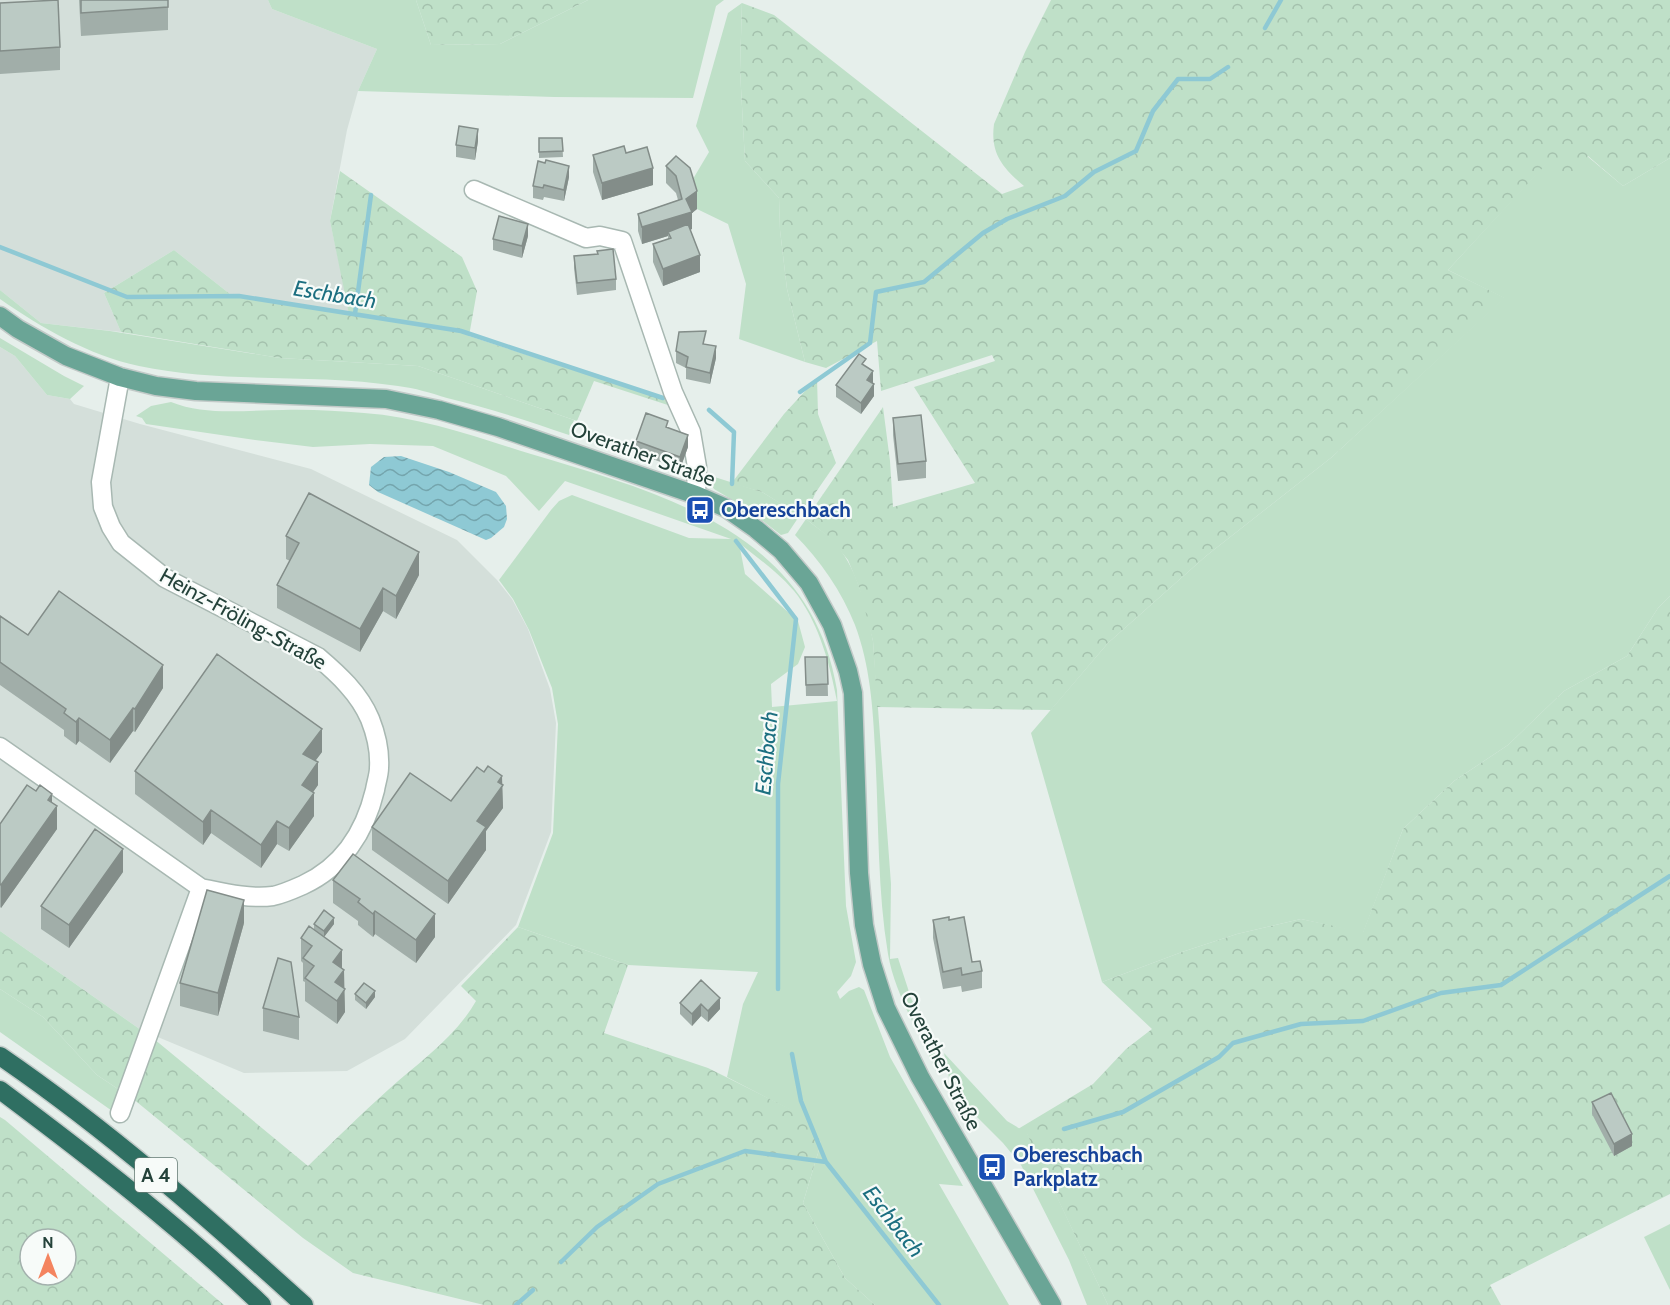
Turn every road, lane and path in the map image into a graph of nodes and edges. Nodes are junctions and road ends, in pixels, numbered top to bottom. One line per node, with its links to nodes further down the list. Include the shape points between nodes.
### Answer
1 (474, 190): 4 (street, via 586,238 600,236 622,241 673,392 691,432 697,468)
2 (0, 316): 3 (main road, Overather Straße, via 66,356)
3 (120, 377): 4 (main road, Overather Straße, via 196,392 386,399 498,427); 6 (street, Heinz-Fröling-Straße, via 101,482 104,507 121,543 165,578 318,657 355,693 377,744 380,770 368,816 339,861 320,877 275,896)
4 (696, 495): 12 (main road, Overather Straße, via 726,508 781,550 808,583 832,626 853,693 864,925 886,1008 920,1077)
5 (0, 747): 6 (street, Heinz-Fröling-Straße)
6 (201, 888): 9 (street)
7 (0, 1056): 11 (highway, A 4, via 187,1200)
8 (0, 1090): 10 (highway, A 4, via 178,1228)
9 (120, 1113)
10 (262, 1305)
11 (304, 1305)
12 (1052, 1305)

